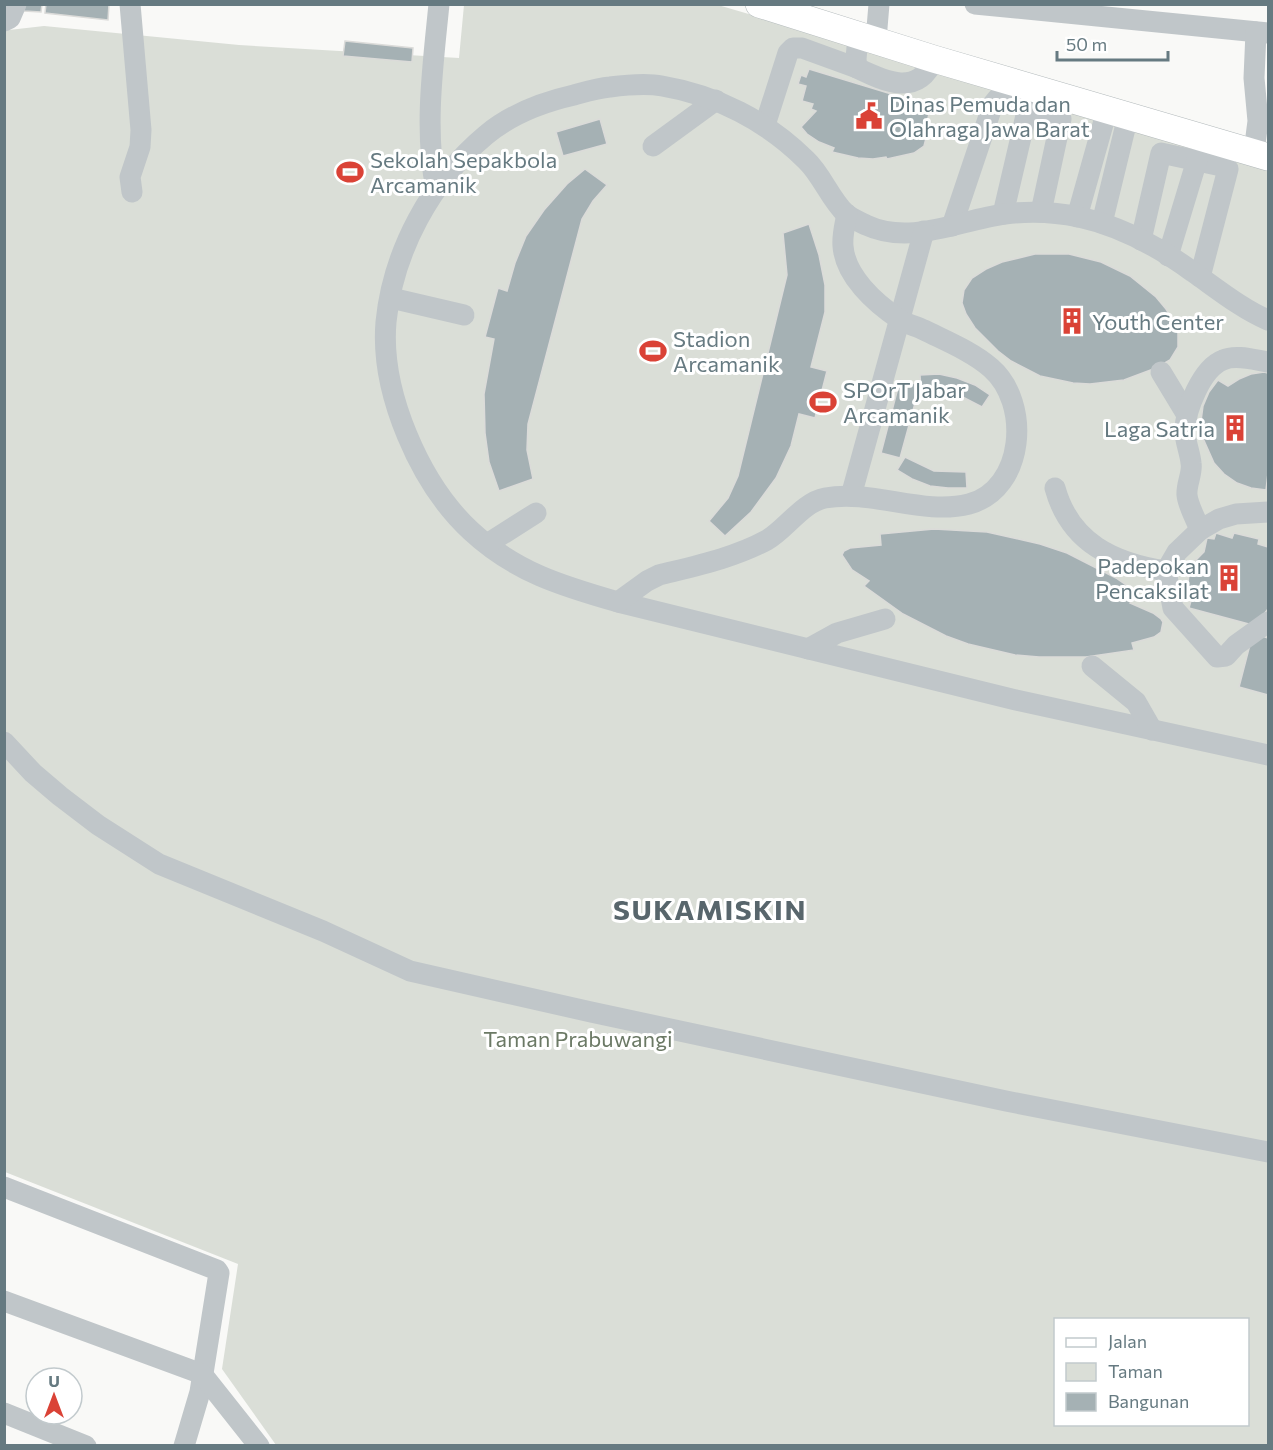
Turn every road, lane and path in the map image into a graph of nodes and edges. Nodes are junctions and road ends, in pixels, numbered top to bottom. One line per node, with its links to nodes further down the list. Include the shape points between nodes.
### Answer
1 (16, 4): 7 (street, via 10,18)
2 (130, 4): 20 (street, via 141,130 130,177)
3 (439, 4): 19 (street, via 430,116 430,163)
4 (759, 4): 9 (main road)
5 (879, 4): 9 (street)
6 (975, 4): 8 (street)
7 (4, 21)
8 (1262, 33): 17 (street, via 1254,78)
9 (867, 38): 10 (main road); 11 (street, via 856,59)
10 (934, 59): 11 (street, via 919,80 905,84 880,79); 14 (main road)
11 (857, 68): 15 (street, via 793,48)
12 (716, 100): 15 (street); 16 (street); 19 (street, via 659,85 606,87 556,99 487,134)
13 (1028, 107): 21 (street, via 1058,115 1061,121); 23 (street); 26 (street, via 994,102)
14 (1118, 113): 17 (main road); 24 (street); 25 (street)
15 (765, 125): 22 (street, via 808,162)
16 (653, 146)
17 (1261, 154)
18 (1197, 159): 28 (street, via 1161,154); 29 (street); 30 (street, via 1228,169)
19 (436, 189): 31 (street, via 410,234)
20 (132, 192)
21 (1041, 212): 23 (street); 24 (street)
22 (847, 214): 27 (street, via 870,227 899,234); 33 (street, via 843,247 854,277)
23 (1003, 214): 26 (street)
24 (1077, 217): 25 (street)
25 (1102, 223): 28 (street)
26 (952, 226): 27 (street)
27 (924, 231): 33 (street)
28 (1141, 240): 29 (street)
29 (1168, 256): 30 (street)
30 (1200, 277): 34 (street)
31 (391, 298): 32 (street); 43 (street, via 386,351 396,401 411,445 453,512)
32 (464, 315)
33 (900, 320): 39 (street); 39 (street, via 976,358 1001,380 1009,394 1018,430 1010,467 993,491 955,507)
34 (1269, 320)
35 (1269, 362): 37 (street, via 1231,358 1214,364 1198,387)
36 (1161, 372): 37 (street)
37 (1187, 415): 42 (street, via 1185,434 1192,464 1187,495)
38 (1055, 488): 44 (street, via 1071,525 1094,546 1125,562)
39 (850, 496): 45 (street, via 812,503 756,546 659,575)
40 (1269, 512): 42 (street, via 1236,514)
41 (536, 513): 43 (street)
42 (1200, 530): 44 (street, via 1178,552)
43 (487, 544): 45 (street, via 528,572)
44 (1166, 572): 47 (street, via 1173,608 1217,657 1226,656)
45 (618, 602): 48 (street)
46 (885, 618): 48 (street, via 837,633)
47 (1269, 622)
48 (808, 649): 50 (street)
49 (1092, 666): 50 (street, via 1136,702)
50 (1152, 730): 52 (street)
51 (4, 742): 53 (street, via 60,796 159,864 410,971 994,1099)
52 (1269, 755)
53 (1269, 1152)
54 (4, 1187): 56 (street, via 217,1270 220,1276)
55 (4, 1301): 56 (street)
56 (202, 1374): 59 (street); 60 (street)
57 (4, 1413): 58 (street)
58 (86, 1446)
59 (184, 1446)
60 (259, 1446)

